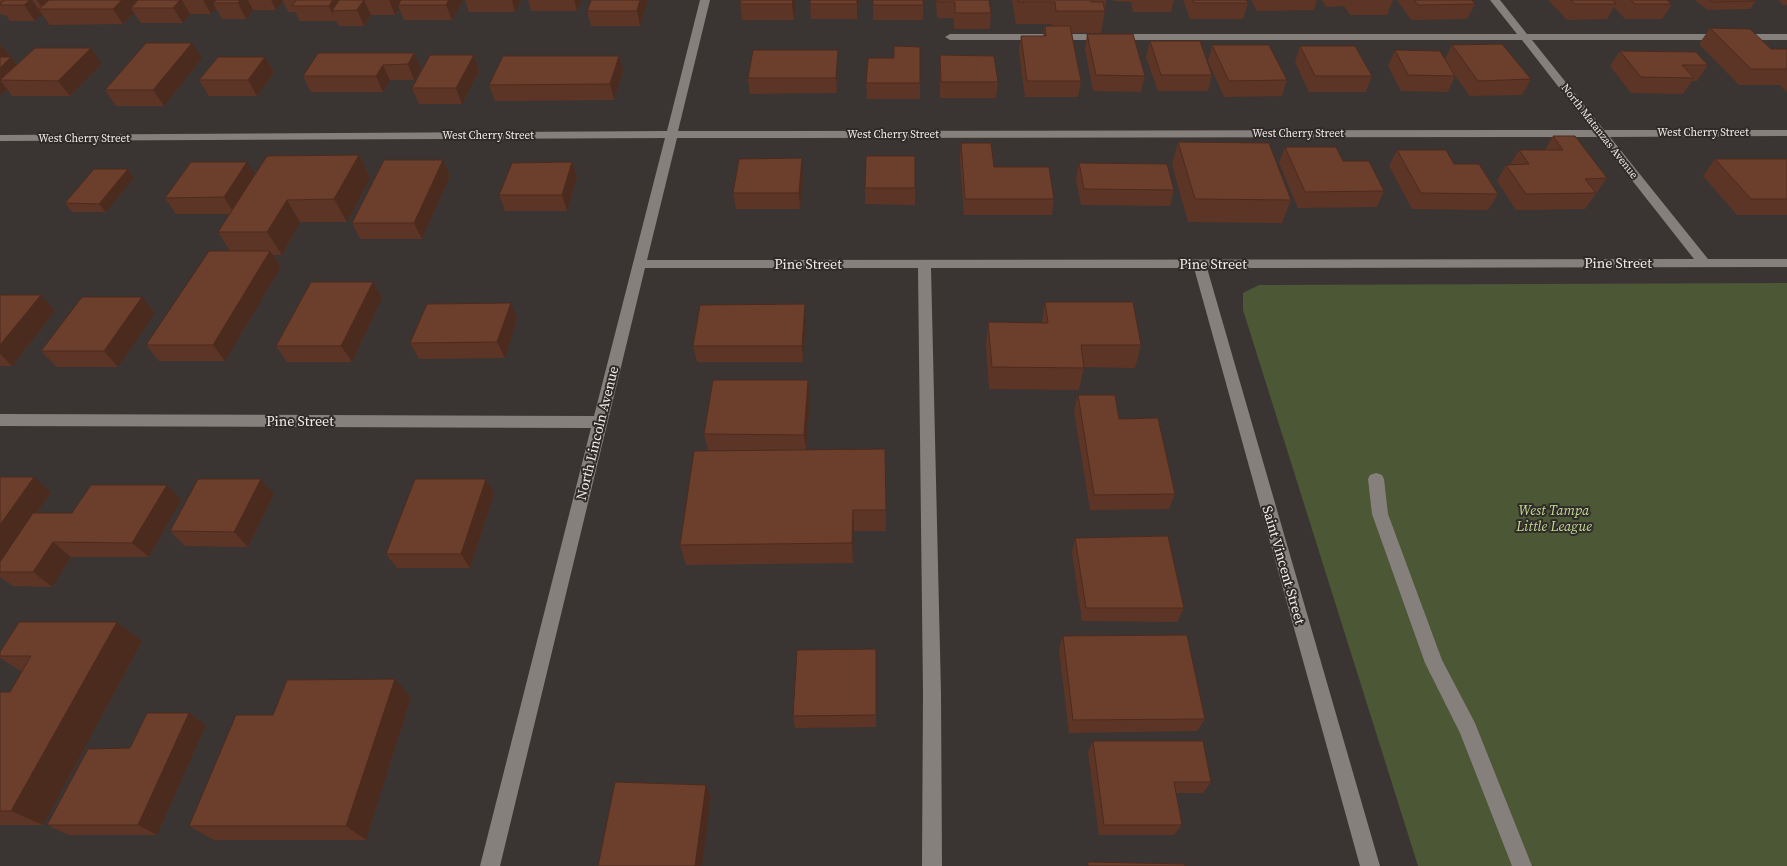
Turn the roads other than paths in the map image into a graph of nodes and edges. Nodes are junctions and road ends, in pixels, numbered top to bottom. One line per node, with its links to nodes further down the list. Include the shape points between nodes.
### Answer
1 (705, 0): 8 (street, North Lincoln Avenue)
2 (1495, 0): 4 (street, North Matanzas Avenue)
3 (950, 37): 4 (street)
4 (1525, 37): 5 (street); 6 (street, North Matanzas Avenue)
5 (1787, 37)
6 (1601, 132): 7 (street, West Cherry Street); 8 (street, West Cherry Street); 10 (street, North Matanzas Avenue)
7 (1787, 133)
8 (672, 134): 9 (street, West Cherry Street); 12 (street, North Lincoln Avenue)
9 (0, 138)
10 (1704, 263): 11 (street, Pine Street); 14 (street, Pine Street)
11 (1787, 263)
12 (640, 264): 13 (street, Pine Street); 16 (street, North Lincoln Avenue)
13 (924, 264): 14 (street, Pine Street); 19 (street)
14 (1199, 264): 20 (street, Saint Vincent Street)
15 (0, 420): 16 (street, Pine Street)
16 (600, 422): 18 (street, North Lincoln Avenue)
17 (1376, 479): 21 (street, via 1380,514 1434,662 1468,728)
18 (490, 866)
19 (932, 866)
20 (1370, 866)
21 (1522, 866)

